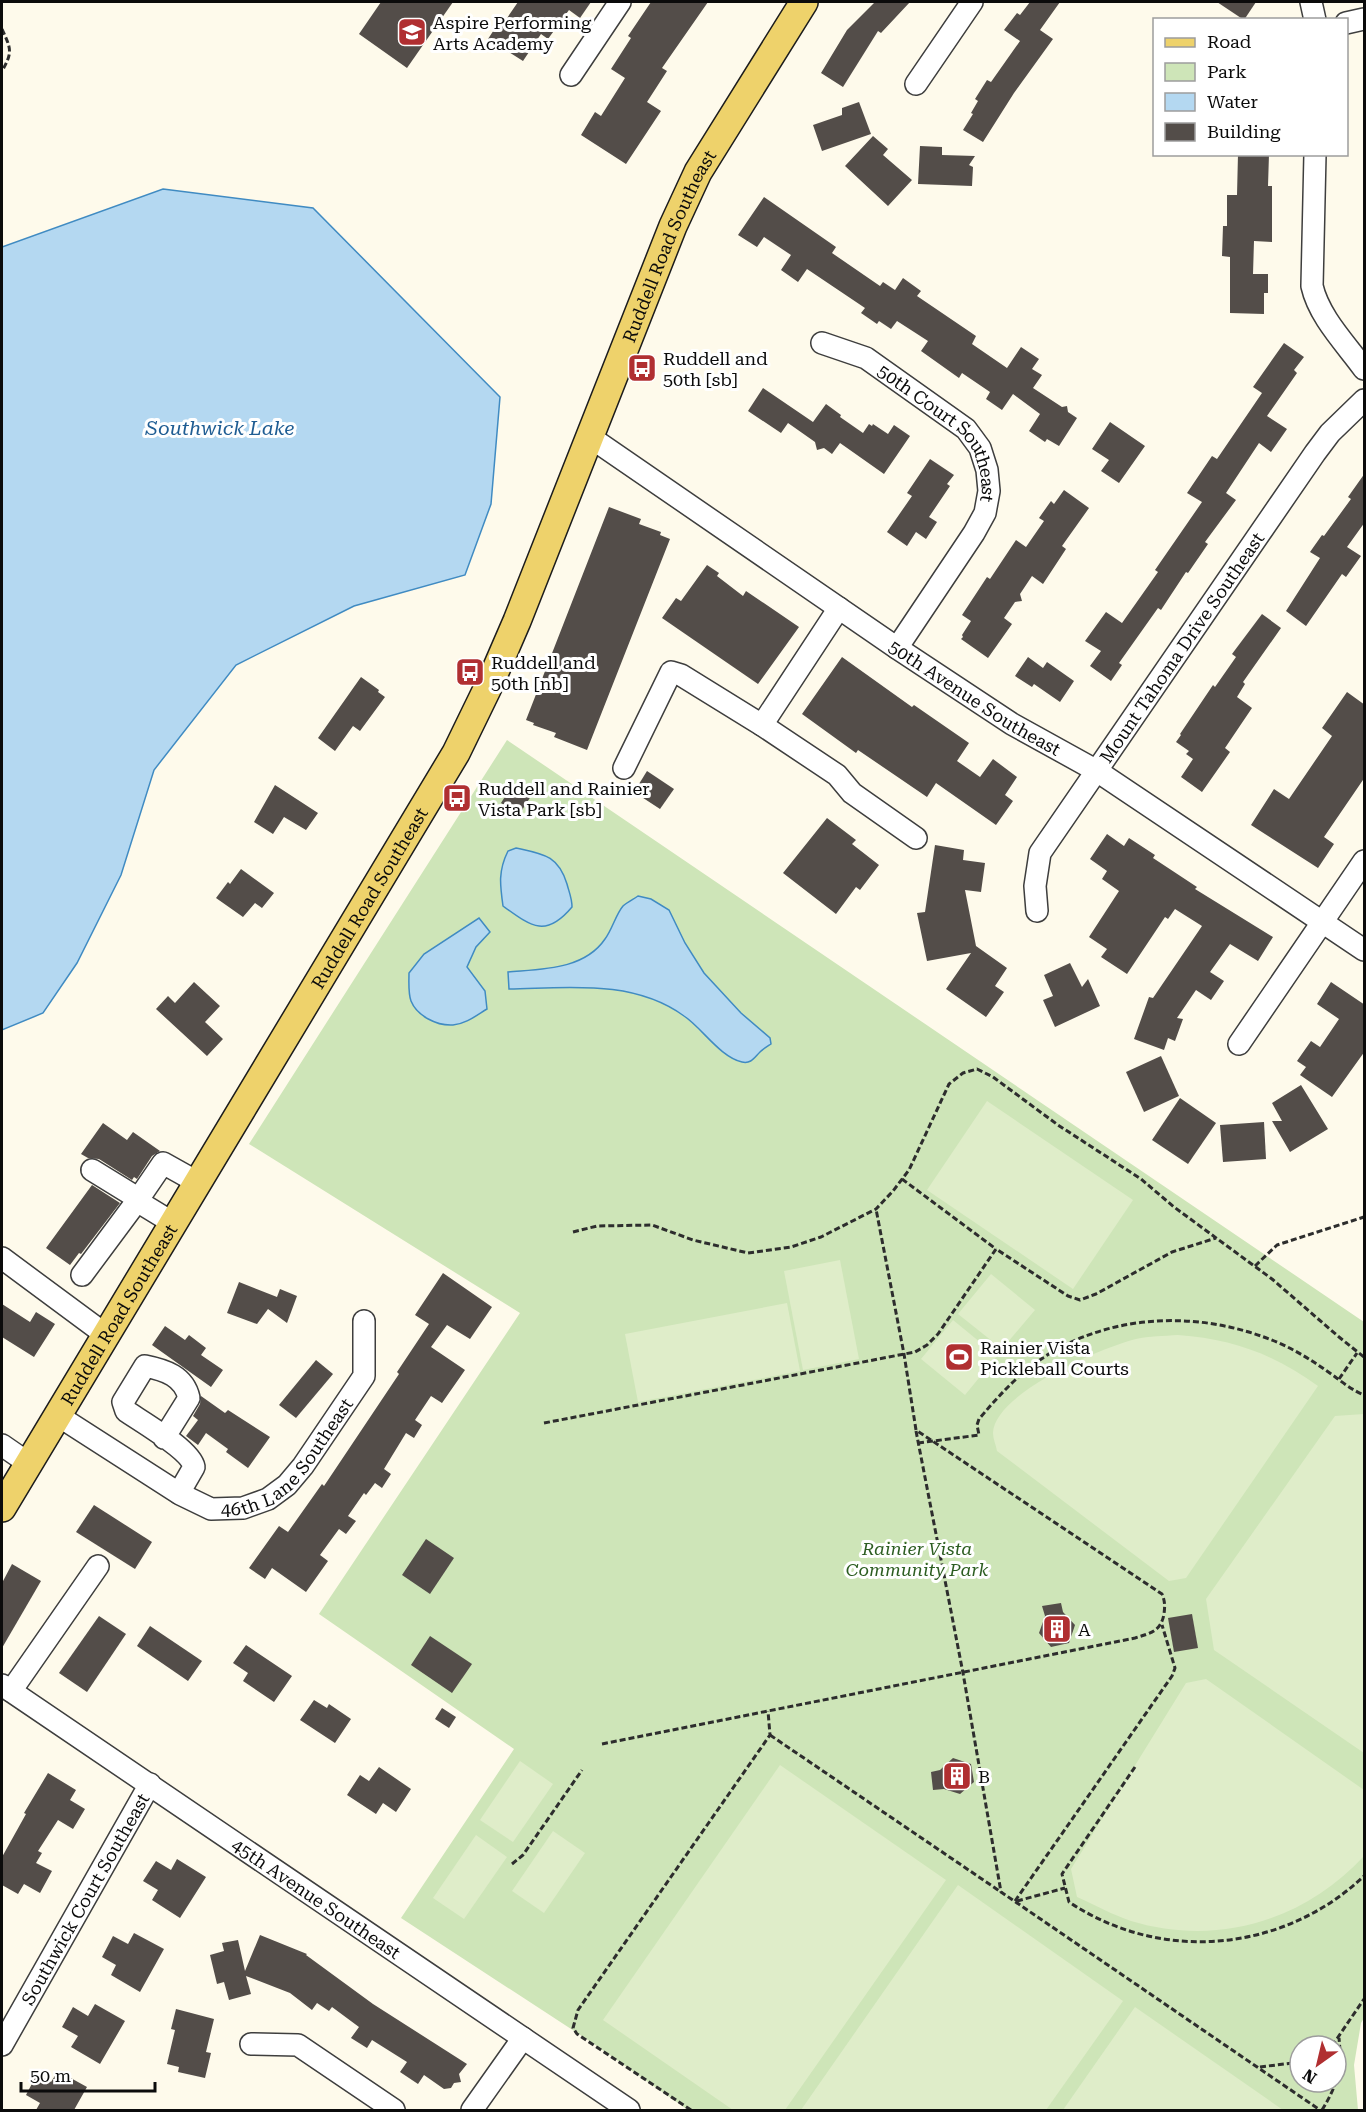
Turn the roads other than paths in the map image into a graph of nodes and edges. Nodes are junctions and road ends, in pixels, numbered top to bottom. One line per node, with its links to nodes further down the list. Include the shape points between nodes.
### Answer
1 (620, 2): 8 (street)
2 (804, 2): 14 (main road, Ruddell Road Southeast, via 698,172)
3 (972, 2): 9 (street)
4 (1311, 2): 5 (street)
5 (1315, 18)
6 (1365, 19): 7 (street)
7 (1348, 22)
8 (572, 75)
9 (916, 84)
10 (1315, 156): 12 (street, via 1315,299)
11 (822, 343): 16 (street, 50th Court Southeast, via 866,358 966,429 980,448 987,470 985,513)
12 (1365, 369)
13 (1365, 400): 19 (street, Mount Tahoma Drive Southeast, via 1315,453)
14 (590, 437): 15 (street, 50th Avenue Southeast); 27 (main road, Ruddell Road Southeast, via 517,621 456,753)
15 (839, 608): 16 (street, 50th Avenue Southeast); 17 (street)
16 (897, 648): 19 (street, 50th Avenue Southeast, via 1012,724)
17 (762, 725): 18 (street, via 671,672); 20 (street, via 837,775 852,793)
18 (624, 768)
19 (1098, 771): 22 (street, Mount Tahoma Drive Southeast, via 1040,853 1035,886); 23 (street, 50th Avenue Southeast)
20 (916, 838)
21 (1365, 861): 23 (street)
22 (1037, 911)
23 (1323, 922): 24 (street, 50th Avenue Southeast); 25 (street)
24 (1365, 950)
25 (1239, 1044)
26 (92, 1170): 28 (street)
27 (197, 1182): 28 (street, via 163,1163); 29 (main road, Ruddell Road Southeast)
28 (137, 1201): 29 (street); 31 (street)
29 (173, 1223): 33 (main road, Ruddell Road Southeast)
30 (2, 1258): 33 (street)
31 (82, 1275)
32 (364, 1321): 38 (street, 46th Lane Southeast, via 364,1376 287,1485 268,1499 243,1508 211,1509)
33 (106, 1335): 34 (main road, Ruddell Road Southeast)
34 (57, 1415): 37 (main road, Ruddell Road Southeast); 38 (street, 46th Lane Southeast)
35 (164, 1438): 38 (street, via 193,1461 194,1467)
36 (2, 1445): 37 (street)
37 (28, 1464): 39 (main road, Ruddell Road Southeast)
38 (178, 1493)
39 (2, 1508)
40 (98, 1566): 41 (street)
41 (6, 1688): 42 (street, 45th Avenue Southeast)
42 (150, 1784): 43 (street, 45th Avenue Southeast); 45 (street, Southwick Court Southeast)
43 (523, 2038): 47 (street); 48 (street, 45th Avenue Southeast)
44 (251, 2044): 46 (street, via 298,2045)
45 (2, 2045)
46 (394, 2110)
47 (472, 2110)
48 (629, 2110)

